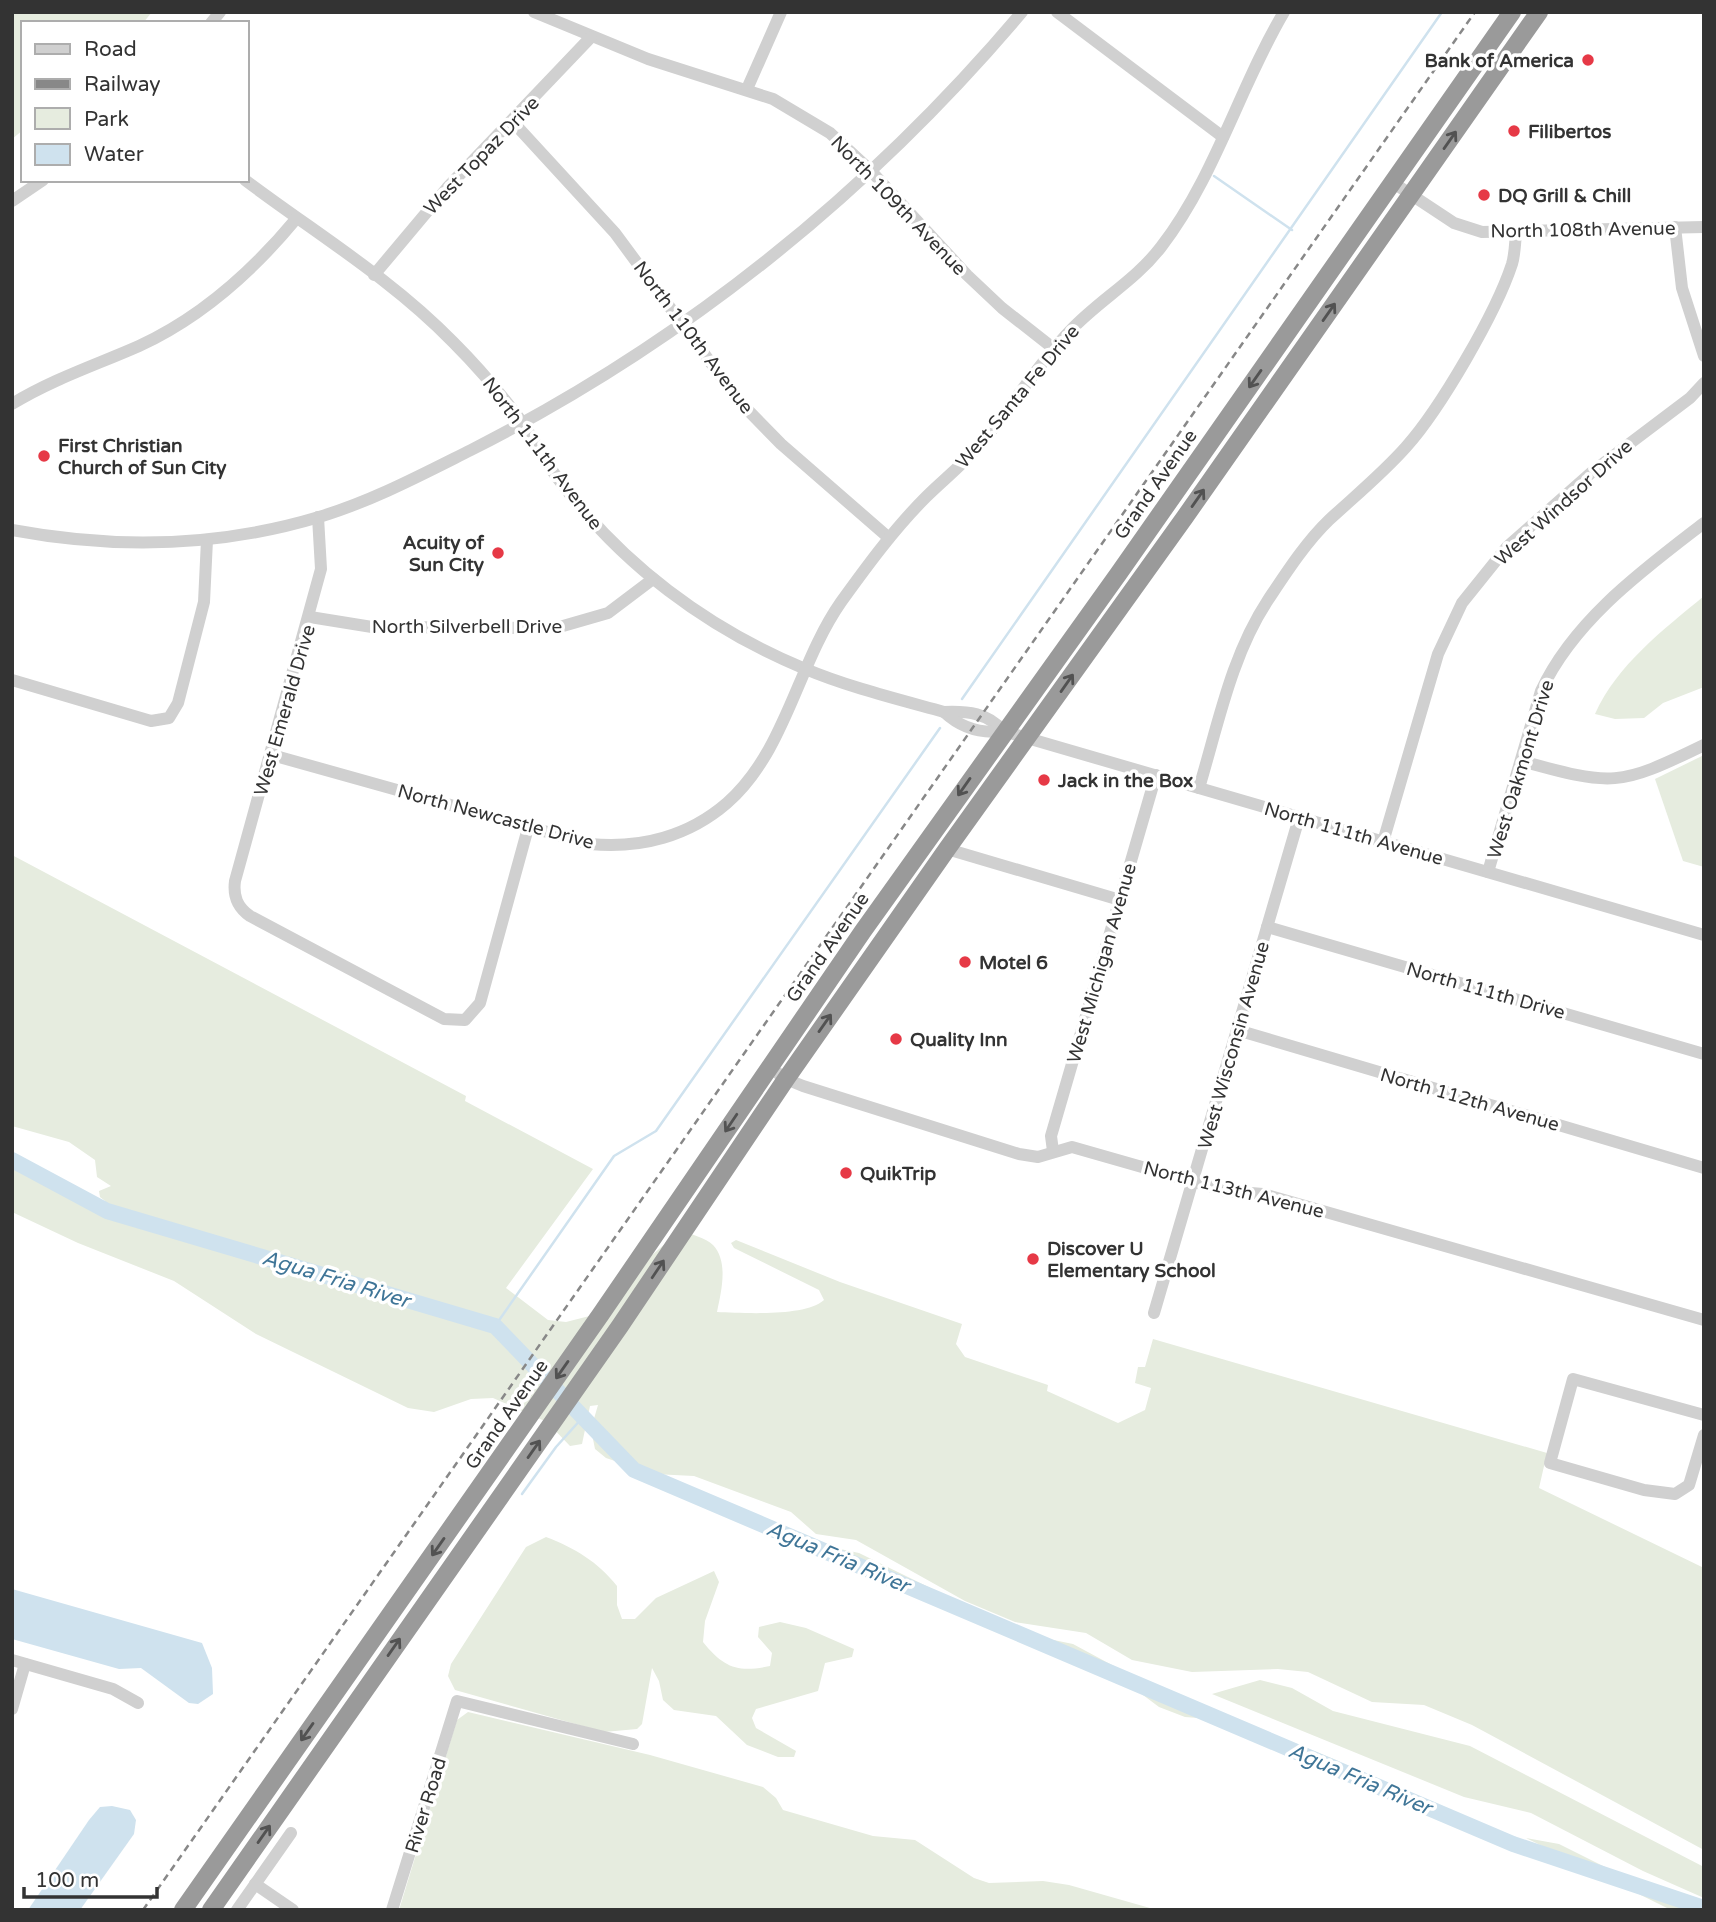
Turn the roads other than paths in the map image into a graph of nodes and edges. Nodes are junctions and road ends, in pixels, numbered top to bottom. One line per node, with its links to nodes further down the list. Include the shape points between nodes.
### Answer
1 (534, 12): 8 (street, North 109th Avenue)
2 (781, 12): 9 (street)
3 (1022, 12): 12 (street, via 938,107)
4 (1057, 12): 11 (street)
5 (1284, 12): 11 (street, West Santa Fe Drive, via 1253,65)
6 (1512, 12): 15 (highway, Grand Avenue)
7 (1539, 12): 16 (highway, one-way to 7)
8 (591, 37): 9 (street, North 109th Avenue); 10 (street, West Topaz Drive)
9 (747, 89): 12 (street, North 109th Avenue, via 830,134)
10 (513, 122): 22 (street, West Topaz Drive, via 447,188); 23 (street, North 110th Avenue, via 615,233)
11 (1223, 137): 24 (street, West Santa Fe Drive, via 1187,210 1150,261)
12 (871, 171): 23 (street, via 807,228); 24 (street, North 109th Avenue, via 967,275)
13 (40, 182): 17 (street)
14 (248, 182): 18 (street, North 111th Avenue)
15 (1392, 182): 16 (street, North 108th Avenue); 38 (highway, Grand Avenue, one-way to 38)
16 (1411, 196): 21 (street, North 108th Avenue, via 1468,229); 39 (highway, one-way to 16)
17 (12, 201)
18 (296, 219): 22 (street, North 111th Avenue); 27 (street, via 262,260 188,318)
19 (1704, 227): 20 (street, North 108th Avenue)
20 (1675, 228): 21 (street, North 108th Avenue); 25 (street, via 1682,288)
21 (1516, 233): 44 (street, via 1512,264 1498,294 1434,408 1401,453 1328,522 1267,601 1247,636)
22 (374, 275): 28 (street, North 111th Avenue, via 452,341)
23 (682, 323): 28 (street); 32 (street, North 110th Avenue, via 739,401)
24 (1053, 348): 32 (street, West Santa Fe Drive, via 975,450)
25 (1704, 356)
26 (1704, 383): 47 (street, West Windsor Drive, via 1507,547 1462,603 1438,654)
27 (12, 404)
28 (523, 424): 29 (street, via 374,498); 34 (street, North 111th Avenue, via 559,481 604,534)
29 (318, 517): 33 (street); 35 (street, West Emerald Drive, via 321,569)
30 (1704, 523): 42 (street, West Oakmont Drive, via 1593,616 1563,651 1541,691)
31 (12, 530): 33 (street, via 66,540)
32 (889, 538): 36 (street, West Santa Fe Drive, via 839,605)
33 (207, 540): 37 (street, via 204,602 178,703 169,718 151,720)
34 (653, 579): 35 (street, North Silverbell Drive, via 608,613 556,628 372,627); 36 (street, North 111th Avenue, via 732,634)
35 (310, 617): 41 (street, West Emerald Drive)
36 (804, 669): 38 (street, North 111th Avenue, via 944,712 958,725 988,734); 46 (street, North Newcastle Drive, via 758,767 726,803 699,822 653,841 623,845 583,842)
37 (12, 680)
38 (1003, 732): 39 (street, North 111th Avenue); 55 (highway, Grand Avenue, one-way to 55)
39 (1026, 738): 43 (street, North 111th Avenue); 48 (highway)
40 (1704, 746): 42 (street, via 1653,770 1608,781)
41 (272, 755): 46 (street, North Newcastle Drive); 46 (street, West Emerald Drive, via 235,881 236,901 250,916 444,1019 465,1020 480,1003)
42 (1521, 761): 49 (street, West Oakmont Drive)
43 (1156, 775): 44 (street, North 111th Avenue); 50 (street, West Michigan Avenue)
44 (1199, 788): 45 (street, North 111th Avenue)
45 (1299, 818): 47 (street, North 111th Avenue); 51 (street, West Wisconsin Avenue)
46 (528, 828)
47 (1383, 842): 49 (street, North 111th Avenue)
48 (947, 849): 50 (street); 56 (highway, one-way to 48)
49 (1488, 872): 52 (street, North 111th Avenue)
50 (1120, 900): 57 (street, West Michigan Avenue, via 1051,1136)
51 (1267, 927): 53 (street, West Wisconsin Avenue); 54 (street, North 111th Drive)
52 (1704, 935)
53 (1237, 1030): 58 (street, North 112th Avenue); 59 (street, West Wisconsin Avenue)
54 (1704, 1054)
55 (769, 1067): 56 (street, North 113th Avenue); 71 (highway, Grand Avenue, one-way to 71)
56 (786, 1079): 57 (street, North 113th Avenue, via 1019,1154 1032,1157); 72 (highway, one-way to 56, via 620,1326)
57 (1053, 1151): 59 (street, North 113th Avenue, via 1072,1147)
58 (1704, 1168)
59 (1193, 1181): 60 (street, West Wisconsin Avenue); 61 (street, North 113th Avenue, via 1226,1191 1263,1194)
60 (1154, 1313)
61 (1704, 1320)
62 (1704, 1415): 63 (street, via 1573,1379 1549,1463 1644,1490 1675,1494 1689,1485)
63 (1704, 1435)
64 (12, 1660): 65 (street)
65 (25, 1664): 66 (street, via 113,1689); 67 (street)
66 (138, 1703)
67 (12, 1709)
68 (633, 1744): 75 (street, River Road, via 457,1701)
69 (291, 1833): 70 (street)
70 (255, 1884): 73 (street); 74 (street)
71 (183, 1910)
72 (211, 1910)
73 (237, 1910)
74 (293, 1910)
75 (392, 1910)

